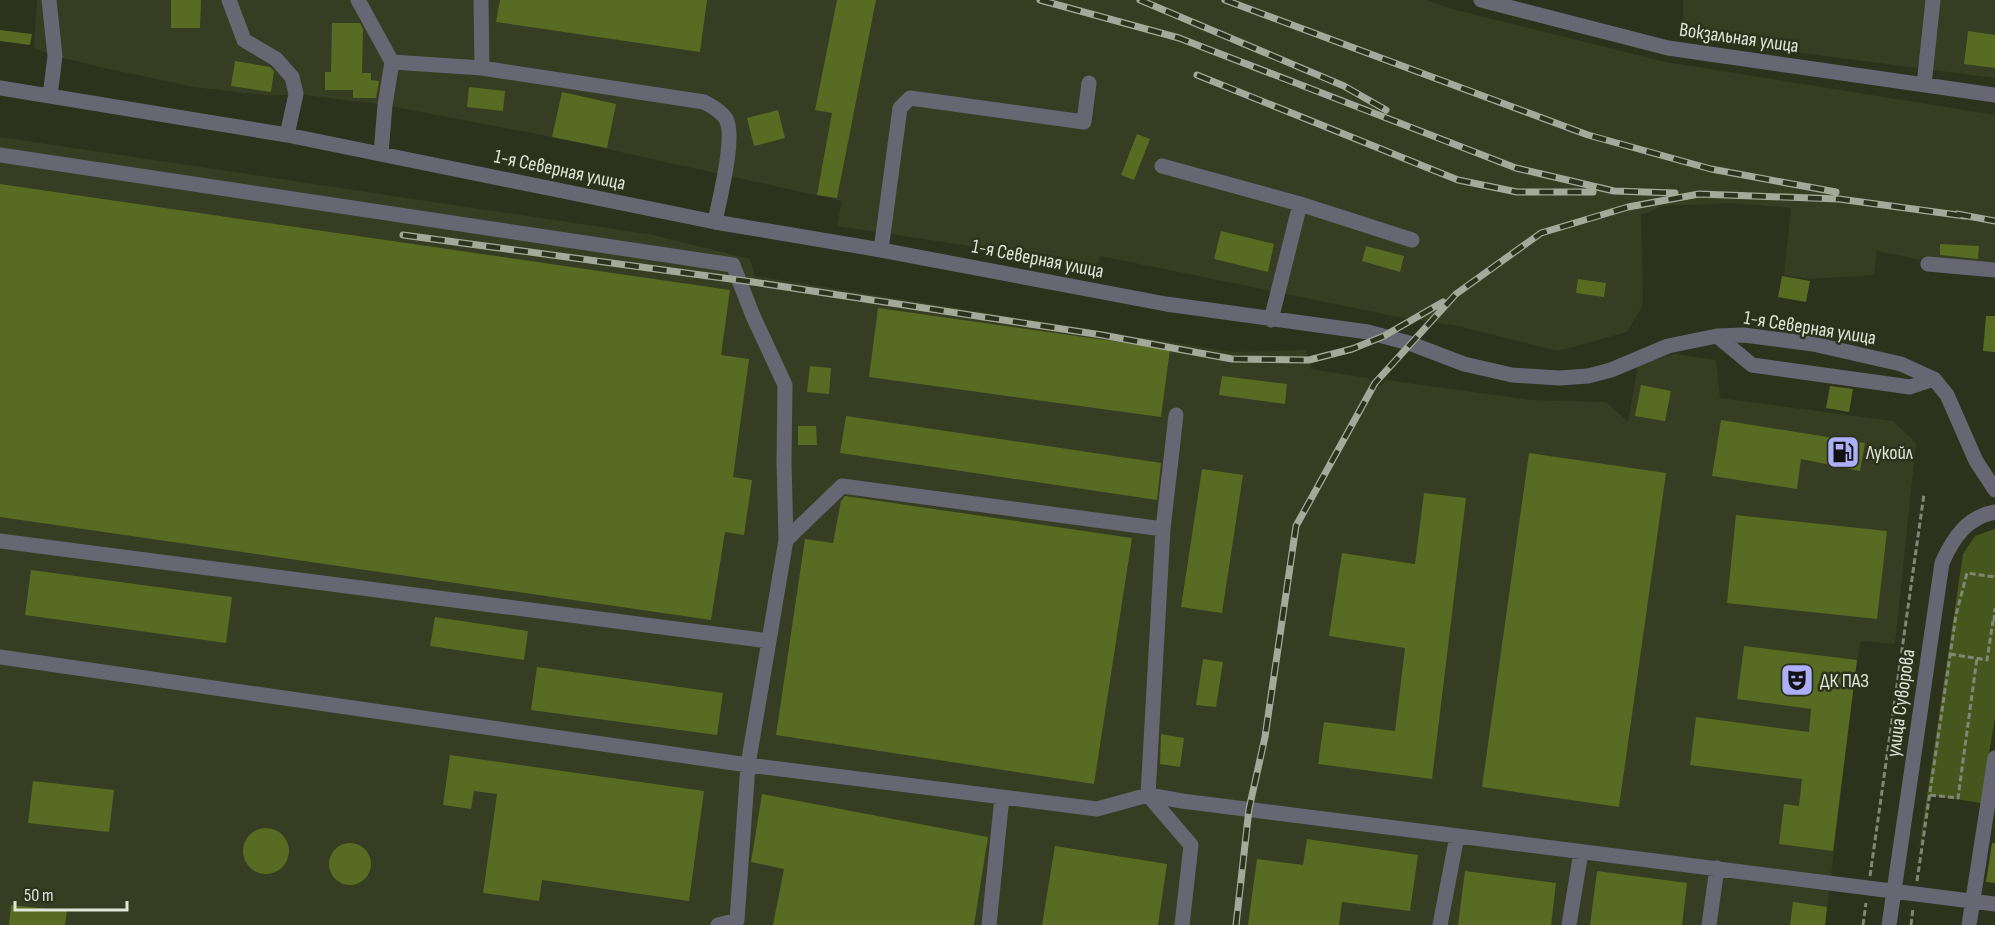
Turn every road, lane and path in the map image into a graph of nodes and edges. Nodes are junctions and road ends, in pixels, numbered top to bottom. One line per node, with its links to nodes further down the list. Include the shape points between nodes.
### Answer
1 (49, 0): 13 (street, via 55,56)
2 (229, 0): 14 (street, via 244,40 276,59 292,77 296,94)
3 (358, 0): 7 (street)
4 (481, 0): 8 (street)
5 (1480, 0): 10 (street, Вокзальная улица, via 1668,48)
6 (1933, 0): 10 (street)
7 (392, 62): 8 (street); 15 (street)
8 (482, 68): 19 (street, via 694,100 715,107 727,120 730,147)
9 (1089, 83): 21 (street, via 1083,122 910,98 900,108)
10 (1923, 84): 12 (street, Вокзальная улица)
11 (0, 88): 13 (street, 1-я Северная улица)
12 (1995, 95)
13 (50, 96): 14 (street, 1-я Северная улица)
14 (287, 135): 15 (street, 1-я Северная улица)
15 (381, 153): 19 (street, 1-я Северная улица)
16 (0, 155): 32 (street, via 733,265 785,385)
17 (1162, 166): 18 (street)
18 (1300, 204): 20 (street); 24 (street)
19 (715, 222): 21 (street, 1-я Северная улица)
20 (1412, 240)
21 (881, 250): 24 (street, 1-я Северная улица)
22 (1928, 264): 23 (street)
23 (1995, 270)
24 (1271, 320): 25 (street, 1-я Северная улица, via 1368,332 1488,370 1558,378 1611,370 1668,345)
25 (1717, 336): 26 (street, 1-я Северная улица, via 1744,335 1813,344 1901,364); 26 (street, via 1752,365 1910,387)
26 (1934, 379): 28 (street, via 1947,395 1977,461)
27 (1176, 415): 31 (street)
28 (1995, 489)
29 (1924, 494): 49 (path)
30 (1995, 512): 50 (street, улица Суворова, via 1984,514 1964,528 1952,540 1942,562)
31 (1163, 529): 32 (street, via 842,486); 43 (street)
32 (786, 540): 37 (street)
33 (0, 541): 37 (street)
34 (1995, 577): 38 (path, via 1967,573)
35 (1995, 608): 36 (path)
36 (1994, 621): 40 (path, via 1987,660)
37 (769, 641): 42 (street)
38 (1950, 654): 40 (path); 44 (path)
39 (0, 657): 42 (street)
40 (1977, 658): 44 (path, via 1958,798)
41 (1995, 758): 52 (street)
42 (748, 765): 45 (street); 54 (street, via 737,920)
43 (1148, 795): 45 (street, via 1097,809); 46 (street); 56 (street, via 1191,845)
44 (1930, 795): 51 (path)
45 (1002, 797): 55 (street)
46 (1457, 837): 47 (street); 57 (street)
47 (1581, 852): 48 (street); 58 (street)
48 (1717, 867): 49 (street); 59 (street)
49 (1868, 888): 50 (street); 60 (path)
50 (1895, 891): 51 (street); 61 (street, улица Суворова)
51 (1915, 894): 52 (street)
52 (1973, 902): 53 (street); 62 (street)
53 (1995, 904)
54 (718, 925)
55 (989, 925)
56 (1182, 925)
57 (1440, 925)
58 (1569, 925)
59 (1709, 925)
60 (1863, 925)
61 (1889, 925)
62 (1969, 925)

